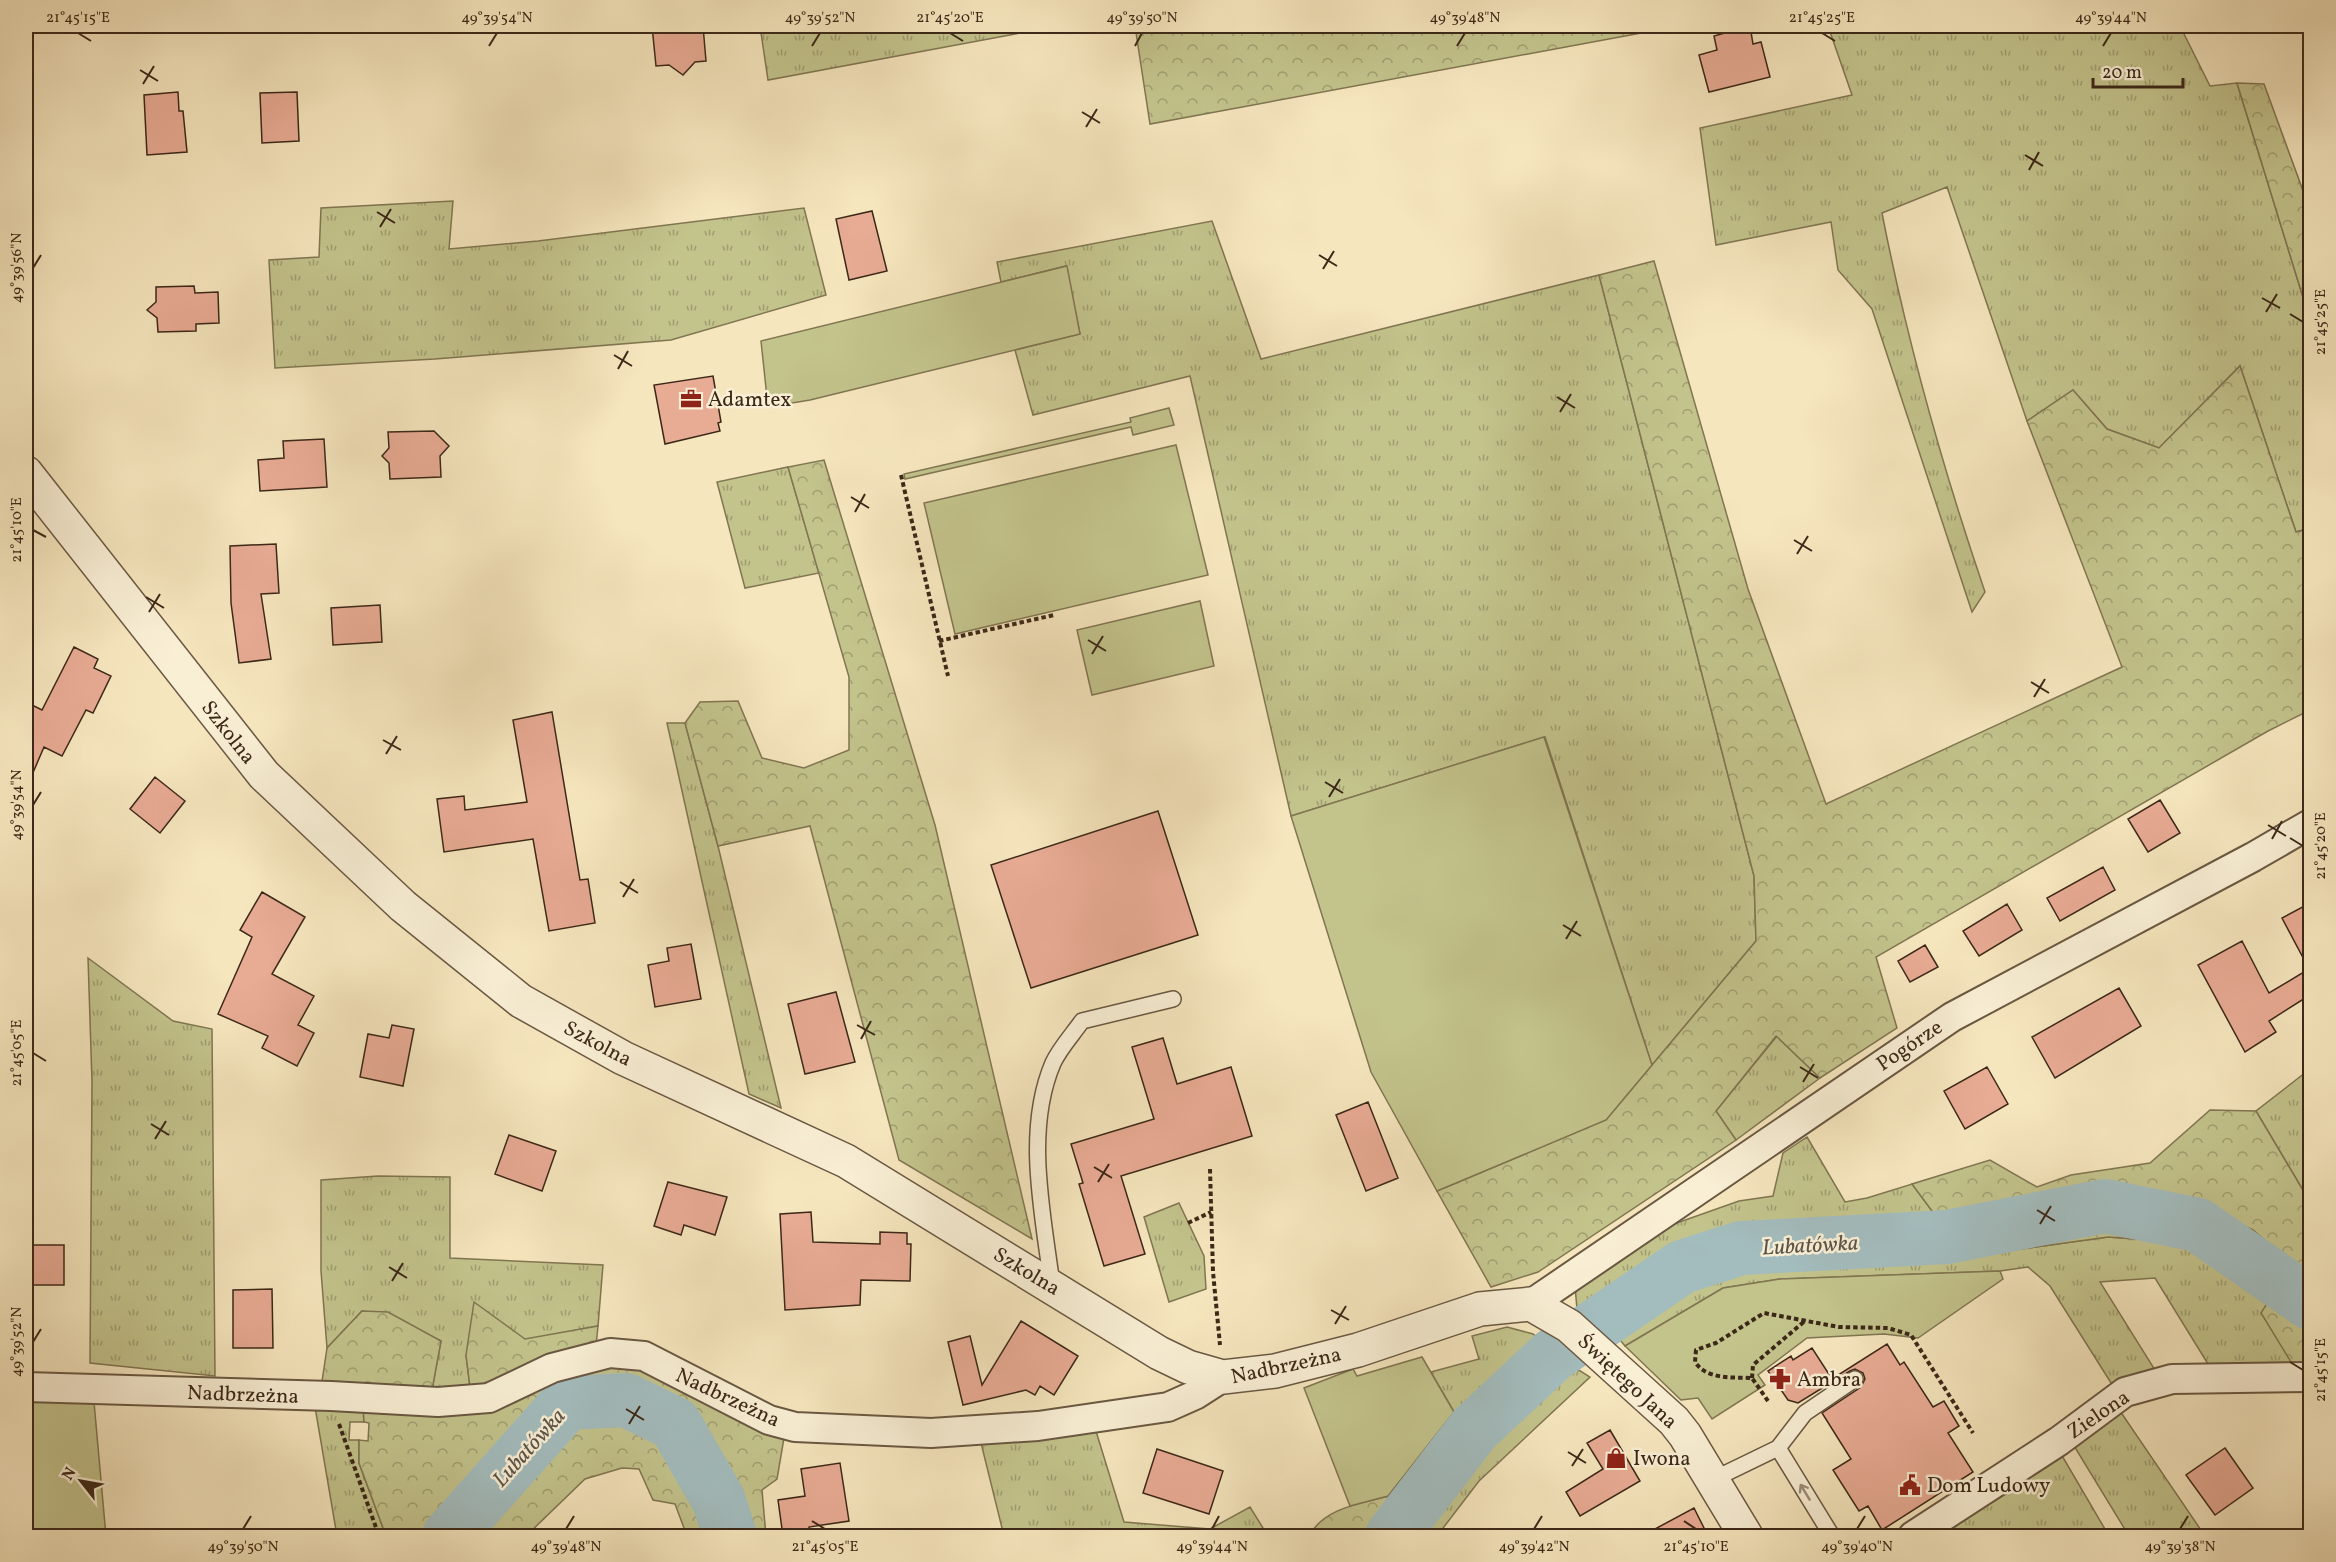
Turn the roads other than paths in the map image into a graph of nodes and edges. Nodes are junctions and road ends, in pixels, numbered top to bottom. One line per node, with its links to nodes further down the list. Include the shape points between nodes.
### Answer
1 (26, 472): 4 (street, Szkolna, via 264,775 403,906 521,1001 623,1058 846,1161)
2 (2310, 824): 5 (street, Pogórze, via 1952,1017)
3 (1173, 999): 4 (lane, via 1082,1021 1054,1062 1037,1123 1042,1211)
4 (1052, 1286): 6 (street, Szkolna, via 1159,1353)
5 (1531, 1304): 6 (street, Nadbrzeżna, via 1480,1309 1358,1350 1275,1371); 11 (street, Świętego Jana, via 1569,1326 1674,1421)
6 (1223, 1377): 9 (street, Nadbrzeżna, via 1168,1407 1038,1426 931,1433 795,1427 769,1420 644,1356 610,1353 552,1368 489,1398 438,1402)
7 (2310, 1377): 14 (street, Zielona, via 2172,1379 2125,1392 2059,1441)
8 (1855, 1379): 10 (lane, via 1805,1413)
9 (26, 1388)
10 (1778, 1448): 11 (lane); 13 (lane, one-way to 10)
11 (1712, 1480): 12 (street, Świętego Jana)
12 (1746, 1536)
13 (1832, 1536)
14 (1913, 1536)

